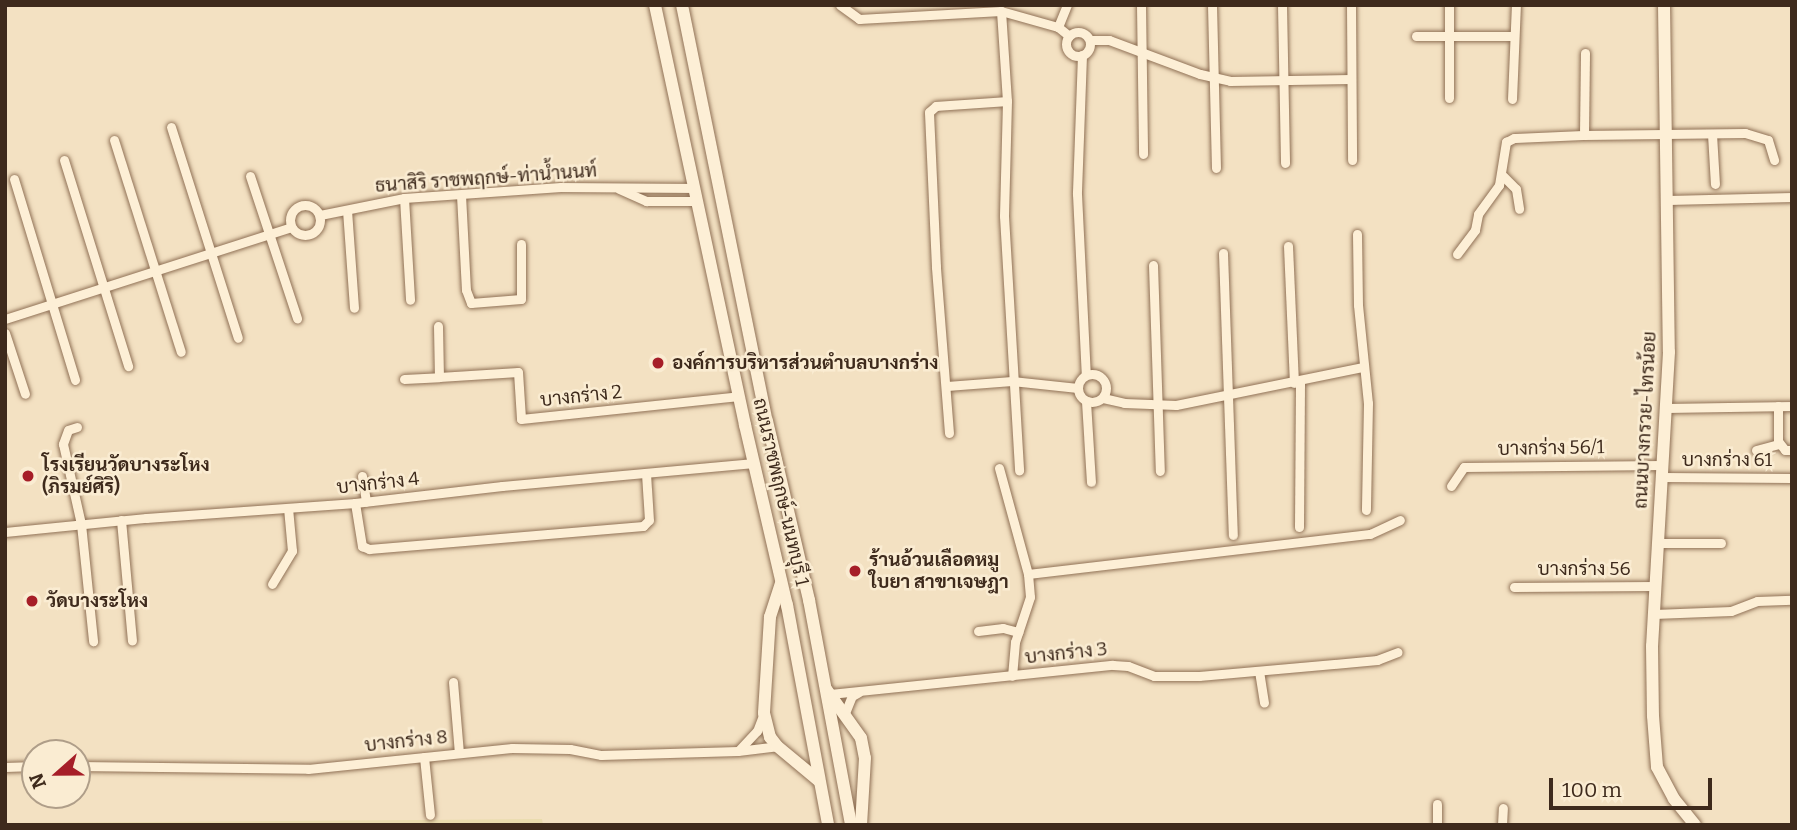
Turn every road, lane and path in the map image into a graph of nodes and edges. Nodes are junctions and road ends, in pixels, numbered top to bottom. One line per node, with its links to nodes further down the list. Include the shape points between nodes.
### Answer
1 (655, 5): 44 (main road, ถนนราชพฤกษ์-นนทบุรี 1)
2 (682, 5): 134 (main road, ถนนราชพฤกษ์-นนทบุรี 1, via 766,419)
3 (840, 5): 12 (street, via 859,19)
4 (1067, 5): 13 (street)
5 (1141, 5): 19 (street)
6 (1212, 5): 22 (street)
7 (1282, 5): 24 (street)
8 (1351, 5): 23 (street)
9 (1449, 5): 16 (street)
10 (1516, 5): 17 (street)
11 (1664, 5): 31 (main road, ถนนบางกรวย-ไทรน้อย)
12 (1001, 11): 13 (street); 27 (street)
13 (1058, 27): 14 (street)
14 (1069, 36): 18 (street, via 1078,32); 21 (street, via 1068,50)
15 (1416, 36): 16 (street)
16 (1450, 36): 17 (street); 25 (street)
17 (1514, 36): 26 (street)
18 (1090, 40): 19 (street, via 1109,40); 21 (street)
19 (1139, 50): 22 (street); 33 (street)
20 (1585, 53): 30 (street)
21 (1082, 55): 75 (street, via 1077,194)
22 (1214, 79): 24 (street); 38 (street)
23 (1351, 79): 24 (street); 35 (street)
24 (1284, 81): 37 (street)
25 (1449, 98)
26 (1512, 99)
27 (1007, 101): 79 (street, via 1004,216); 81 (street, via 936,106 929,112)
28 (171, 127): 60 (street)
29 (1712, 134): 31 (street); 36 (street, via 1763,136); 42 (street)
30 (1584, 135): 31 (street); 40 (street, via 1509,140)
31 (1667, 135): 48 (main road, ถนนบางกรวย-ไทรน้อย)
32 (114, 140): 62 (street)
33 (1143, 154)
34 (64, 160): 63 (street)
35 (1352, 160)
36 (1774, 160)
37 (1285, 163)
38 (1216, 168)
39 (250, 176): 55 (street)
40 (1503, 176): 50 (street, via 1516,189); 59 (street)
41 (14, 179): 65 (street)
42 (1715, 184)
43 (614, 187): 44 (street, ธนาสิริ ราชพฤกษ์-ท่าน้ำนนท์); 45 (street, ธนาสิริ ราชพฤกษ์-ท่าน้ำนนท์); 49 (street, via 646,201)
44 (694, 187): 49 (main road, ถนนราชพฤกษ์-นนทบุรี 1)
45 (461, 195): 47 (street, ธนาสิริ ราชพฤกษ์-ท่าน้ำนนท์); 56 (street, via 466,290 471,303 521,299)
46 (1792, 197): 48 (street)
47 (404, 198): 51 (street, ธนาสิริ ราชพฤกษ์-ท่าน้ำนนท์); 64 (street)
48 (1668, 200): 91 (main road, ถนนบางกรวย-ไทรน้อย)
49 (697, 201): 84 (main road, ถนนราชพฤกษ์-นนทบุรี 1)
50 (1519, 209)
51 (347, 210): 52 (street, ธนาสิริ ราชพฤกษ์-ท่าน้ำนนท์); 66 (street)
52 (320, 215): 53 (street, via 320,227 311,235 300,235); 53 (street, via 314,208 300,206 292,212)
53 (292, 227): 55 (street)
54 (1357, 234): 74 (street)
55 (270, 235): 60 (street); 67 (street)
56 (521, 244)
57 (1288, 246): 80 (street)
58 (1223, 253): 85 (street)
59 (1457, 254)
60 (212, 255): 62 (street); 71 (street)
61 (1153, 265): 88 (street)
62 (156, 271): 63 (street); 72 (street)
63 (103, 288): 65 (street); 73 (street)
64 (410, 300)
65 (52, 304): 68 (street); 78 (street)
66 (354, 308)
67 (297, 318)
68 (5, 319)
69 (438, 326): 76 (street)
70 (5, 333): 83 (street)
71 (238, 338)
72 (181, 352)
73 (128, 366)
74 (1363, 367): 80 (street); 110 (street, via 1368,403)
75 (1086, 376): 82 (street); 86 (street, via 1099,375 1104,380)
76 (439, 377): 77 (street); 84 (street, บางกร่าง 2, via 518,372 521,419)
77 (404, 379)
78 (75, 380)
79 (1013, 381): 81 (street); 82 (street); 99 (street)
80 (1297, 383): 85 (street); 114 (street)
81 (947, 386): 93 (street)
82 (1078, 388): 87 (street)
83 (25, 394)
84 (739, 396): 97 (main road, ถนนราชพฤกษ์-นนทบุรี 1)
85 (1227, 396): 88 (street); 116 (street)
86 (1103, 398): 87 (street); 88 (street)
87 (1086, 401): 105 (street)
88 (1160, 405): 100 (street)
89 (1778, 407): 90 (street); 91 (street); 94 (street)
90 (1792, 407)
91 (1666, 408): 101 (main road, ถนนบางกรวย-ไทรน้อย)
92 (77, 427): 113 (street, via 68,430 63,444)
93 (950, 433)
94 (1779, 444): 95 (street); 96 (street)
95 (1756, 450)
96 (1792, 450)
97 (754, 463): 102 (street, บางกร่าง 4); 120 (main road, ถนนราชพฤกษ์-นนทบุรี 1)
98 (999, 468): 119 (street)
99 (1019, 471)
100 (1160, 471)
101 (1662, 471): 104 (street, บางกร่าง 61); 106 (street, บางกร่าง 56/1, via 1464,467); 117 (main road, ถนนบางกรวย-ไทรน้อย)
102 (646, 474): 107 (street, บางกร่าง 4); 108 (street, via 649,520 643,526 369,549 362,546)
103 (362, 476): 107 (street)
104 (1792, 478)
105 (1091, 482)
106 (1451, 486)
107 (366, 502): 108 (street, บางกร่าง 4)
108 (355, 503): 109 (street, บางกร่าง 4)
109 (288, 508): 111 (street, บางกร่าง 4); 121 (street, via 292,551)
110 (1366, 510)
111 (121, 520): 113 (street, บางกร่าง 4); 128 (street)
112 (1400, 520): 119 (street, via 1362,535)
113 (81, 524): 115 (street, บางกร่าง 4); 129 (street)
114 (1299, 527)
115 (5, 532)
116 (1233, 535)
117 (1658, 543): 118 (street); 122 (main road, ถนนบางกรวย-ไทรน้อย)
118 (1721, 543)
119 (1028, 574): 127 (street, via 1030,597)
120 (782, 581): 137 (main road, via 770,617); 144 (main road, ถนนราชพฤกษ์-นนทบุรี 1)
121 (272, 584)
122 (1655, 586): 123 (street, บางกร่าง 56); 125 (main road, ถนนบางกรวย-ไทรน้อย)
123 (1514, 587)
124 (1792, 600): 125 (street, via 1757,601 1731,611)
125 (1654, 614): 153 (main road, ถนนบางกรวย-ไทรน้อย, via 1657,767)
126 (978, 631): 127 (street, via 1003,628)
127 (1018, 632): 132 (street)
128 (132, 640)
129 (93, 641)
130 (1398, 652): 131 (street, บางกร่าง 3, via 1377,660)
131 (1259, 671): 132 (street, บางกร่าง 3, via 1164,676 1113,665); 136 (street)
132 (1012, 676): 135 (street, บางกร่าง 3)
133 (453, 682): 141 (street)
134 (828, 691): 135 (street, บางกร่าง 3); 138 (main road); 149 (main road, ถนนราชพฤกษ์-นนทบุรี 1)
135 (860, 691): 138 (street, via 852,696)
136 (1264, 703)
137 (764, 713): 139 (main road); 140 (street, via 750,741)
138 (845, 713): 150 (main road, via 861,738 865,758)
139 (777, 746): 140 (street, บางกร่าง 8); 144 (main road)
140 (738, 751): 141 (street, บางกร่าง 8, via 601,755 538,748)
141 (459, 753): 142 (street, บางกร่าง 8)
142 (424, 757): 143 (street, บางกร่าง 8, via 308,769); 147 (street)
143 (91, 766)
144 (820, 781): 148 (main road, ถนนราชพฤกษ์-นนทบุรี 1)
145 (1437, 804): 151 (street)
146 (1503, 808): 152 (street)
147 (430, 815)
148 (828, 825)
149 (851, 825)
150 (862, 825)
151 (1437, 825)
152 (1502, 825)
153 (1695, 825)

